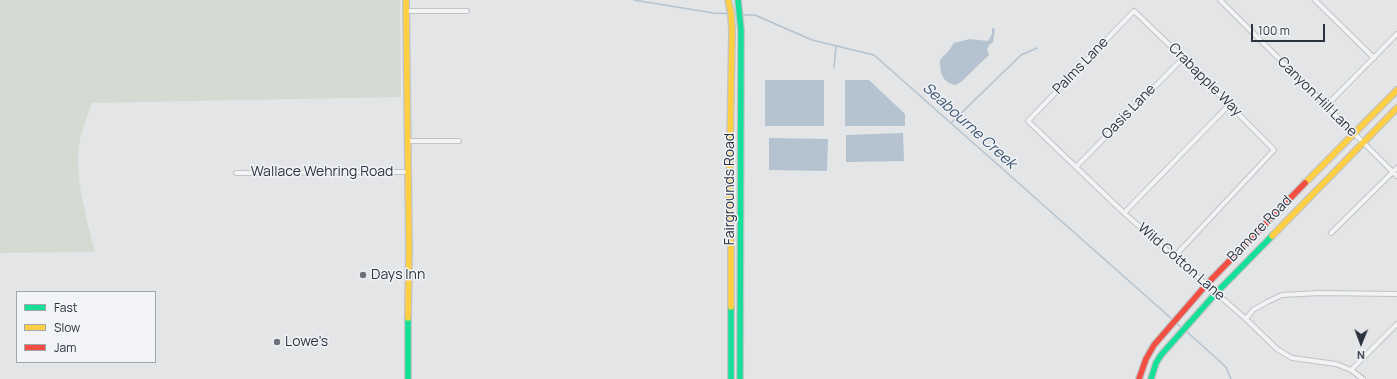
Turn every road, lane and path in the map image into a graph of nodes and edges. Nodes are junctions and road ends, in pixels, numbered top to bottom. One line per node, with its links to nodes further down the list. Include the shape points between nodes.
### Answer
1 (406, 0): 6 (street)
2 (728, 0): 37 (street, Fairgrounds Road, via 732,31)
3 (738, 0): 38 (street, Fairgrounds Road, via 741,30)
4 (1220, 0): 14 (street, Canyon Hill Lane)
5 (1315, 0): 11 (street)
6 (406, 11): 7 (street); 18 (street)
7 (467, 11)
8 (1134, 11): 10 (street, Crabapple Way); 16 (street, Palms Lane)
9 (1397, 34): 11 (street)
10 (1183, 58): 13 (street, Crabapple Way); 21 (street, Oasis Lane)
11 (1374, 58): 14 (street)
12 (1397, 90): 17 (street, Bamore Road)
13 (1229, 104): 27 (street); 29 (street, Crabapple Way, via 1274,150)
14 (1326, 106): 17 (street, Canyon Hill Lane)
15 (1397, 108): 20 (street)
16 (1028, 121): 21 (street, Wild Cotton Lane)
17 (1353, 134): 20 (street, Canyon Hill Lane); 30 (street, Bamore Road)
18 (407, 141): 19 (street); 23 (street)
19 (459, 141)
20 (1363, 143): 24 (street, Canyon Hill Lane); 31 (street)
21 (1076, 167): 27 (street, Wild Cotton Lane)
22 (1397, 168): 24 (street)
23 (408, 172): 25 (street, Wallace Wehring Road); 36 (street)
24 (1393, 172): 26 (street, Canyon Hill Lane); 28 (street)
25 (236, 173)
26 (1397, 176)
27 (1124, 212): 29 (street, Wild Cotton Lane)
28 (1331, 233)
29 (1174, 257): 30 (street, Wild Cotton Lane)
30 (1206, 285): 31 (street, Wild Cotton Lane); 39 (street, Bamore Road, via 1160,336 1149,353)
31 (1216, 293): 33 (street, Wild Cotton Lane); 40 (street, via 1156,363)
32 (1397, 294): 33 (street, via 1320,293 1282,296 1254,310)
33 (1246, 319): 35 (street, Wild Cotton Lane, via 1277,349 1292,358 1336,364)
34 (1397, 324): 35 (street)
35 (1351, 370): 41 (street, Wild Cotton Lane)
36 (408, 379)
37 (730, 379)
38 (740, 379)
39 (1139, 379)
40 (1151, 379)
41 (1363, 379)

